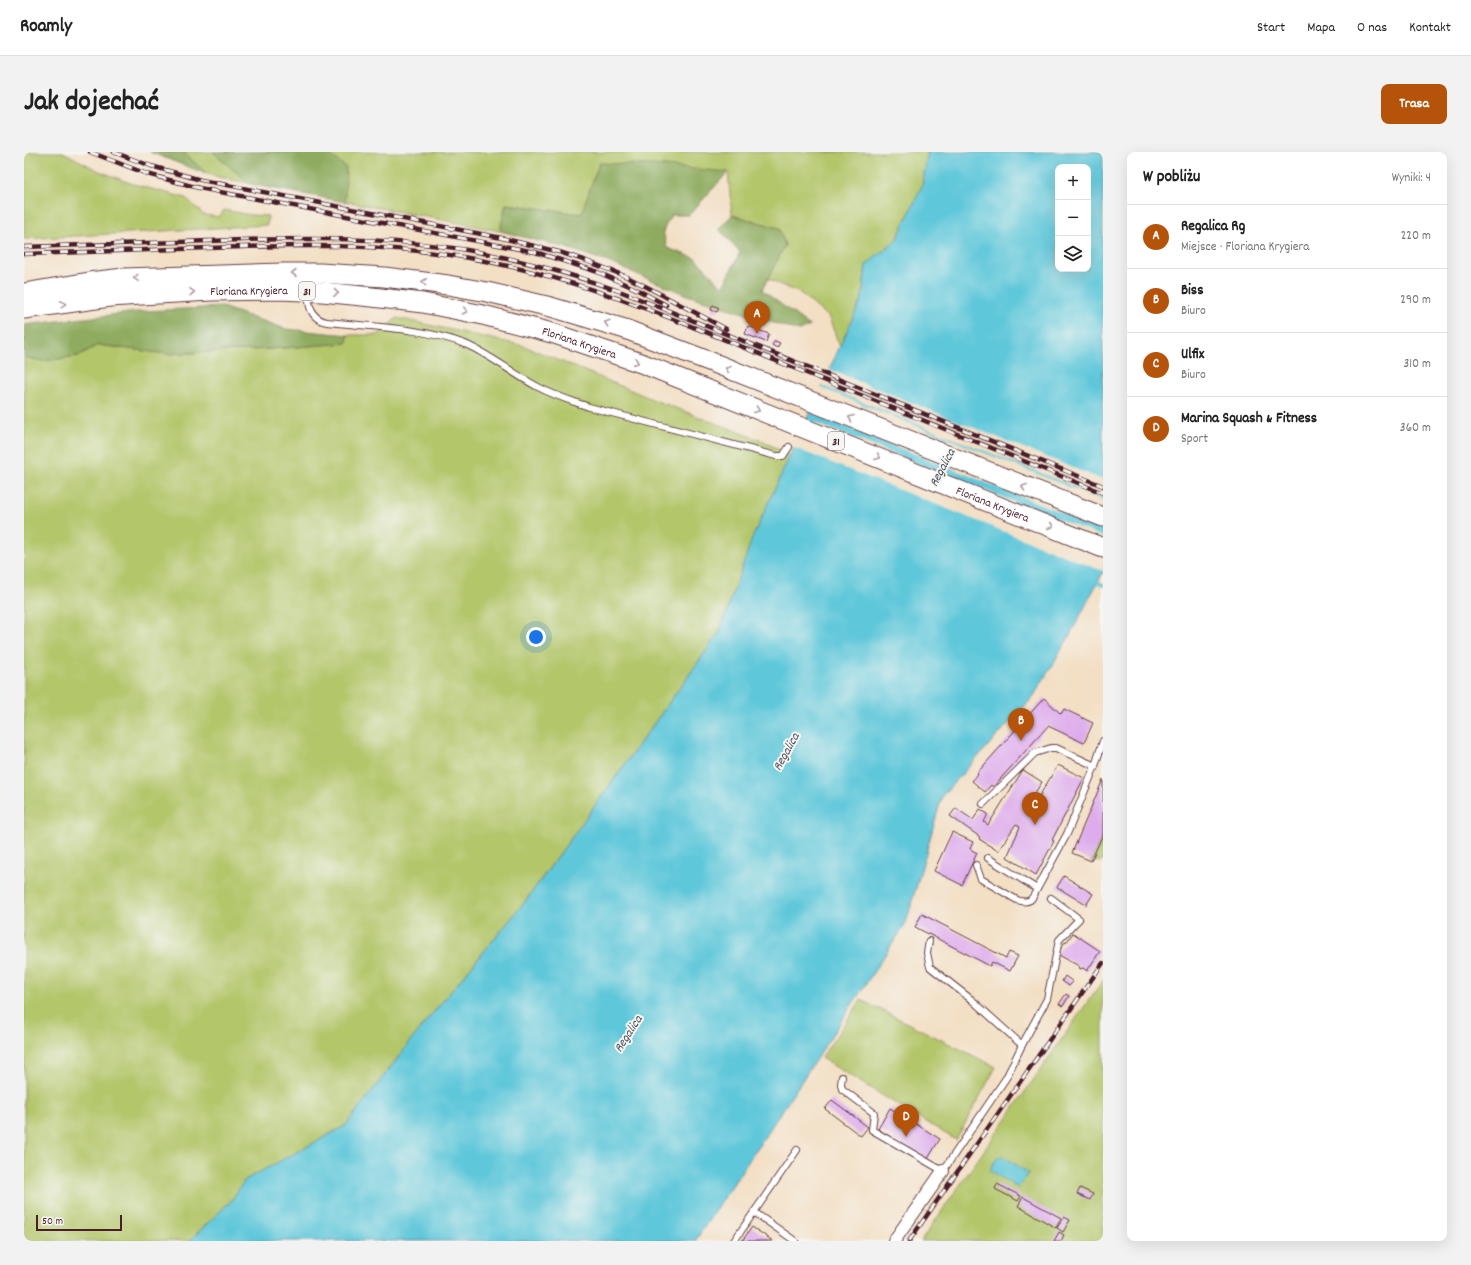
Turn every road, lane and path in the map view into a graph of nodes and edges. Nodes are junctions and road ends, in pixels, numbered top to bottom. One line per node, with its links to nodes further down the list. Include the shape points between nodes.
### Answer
1 (309, 291): 3 (main road, Floriana Krygiera / 31, one-way to 1, via 141,295 240,290); 4 (lane, via 308,303 311,311 324,322 413,330 435,335 464,344 559,397 589,407 776,456 783,456); 6 (main road, Floriana Krygiera / 31, one-way to 6, via 450,308 507,321 586,344 648,366)
2 (24, 293): 5 (main road, Floriana Krygiera / 31, one-way to 2, via 655,340 598,320 508,297 442,284 384,277 302,273 105,280)
3 (24, 309)
4 (789, 447)
5 (1103, 517)
6 (1103, 548)
7 (1103, 741): 8 (lane)
8 (1095, 766): 9 (lane, via 1056,748 1042,750 1034,753); 12 (lane, via 1067,834)
9 (983, 804)
10 (988, 858): 12 (lane)
11 (976, 865): 12 (lane, via 981,879 1017,900 1029,901)
12 (1037, 889)
13 (1051, 898): 15 (lane, via 1079,919 1059,940 1047,999)
14 (928, 941): 15 (lane, via 930,967)
15 (1022, 1044): 18 (lane, via 1006,1078)
16 (842, 1077): 18 (lane, via 842,1089 874,1113 872,1130)
17 (797, 1150): 19 (lane)
18 (943, 1171): 22 (street)
19 (754, 1212): 20 (lane); 21 (lane)
20 (734, 1241)
21 (795, 1241)
22 (894, 1241)

